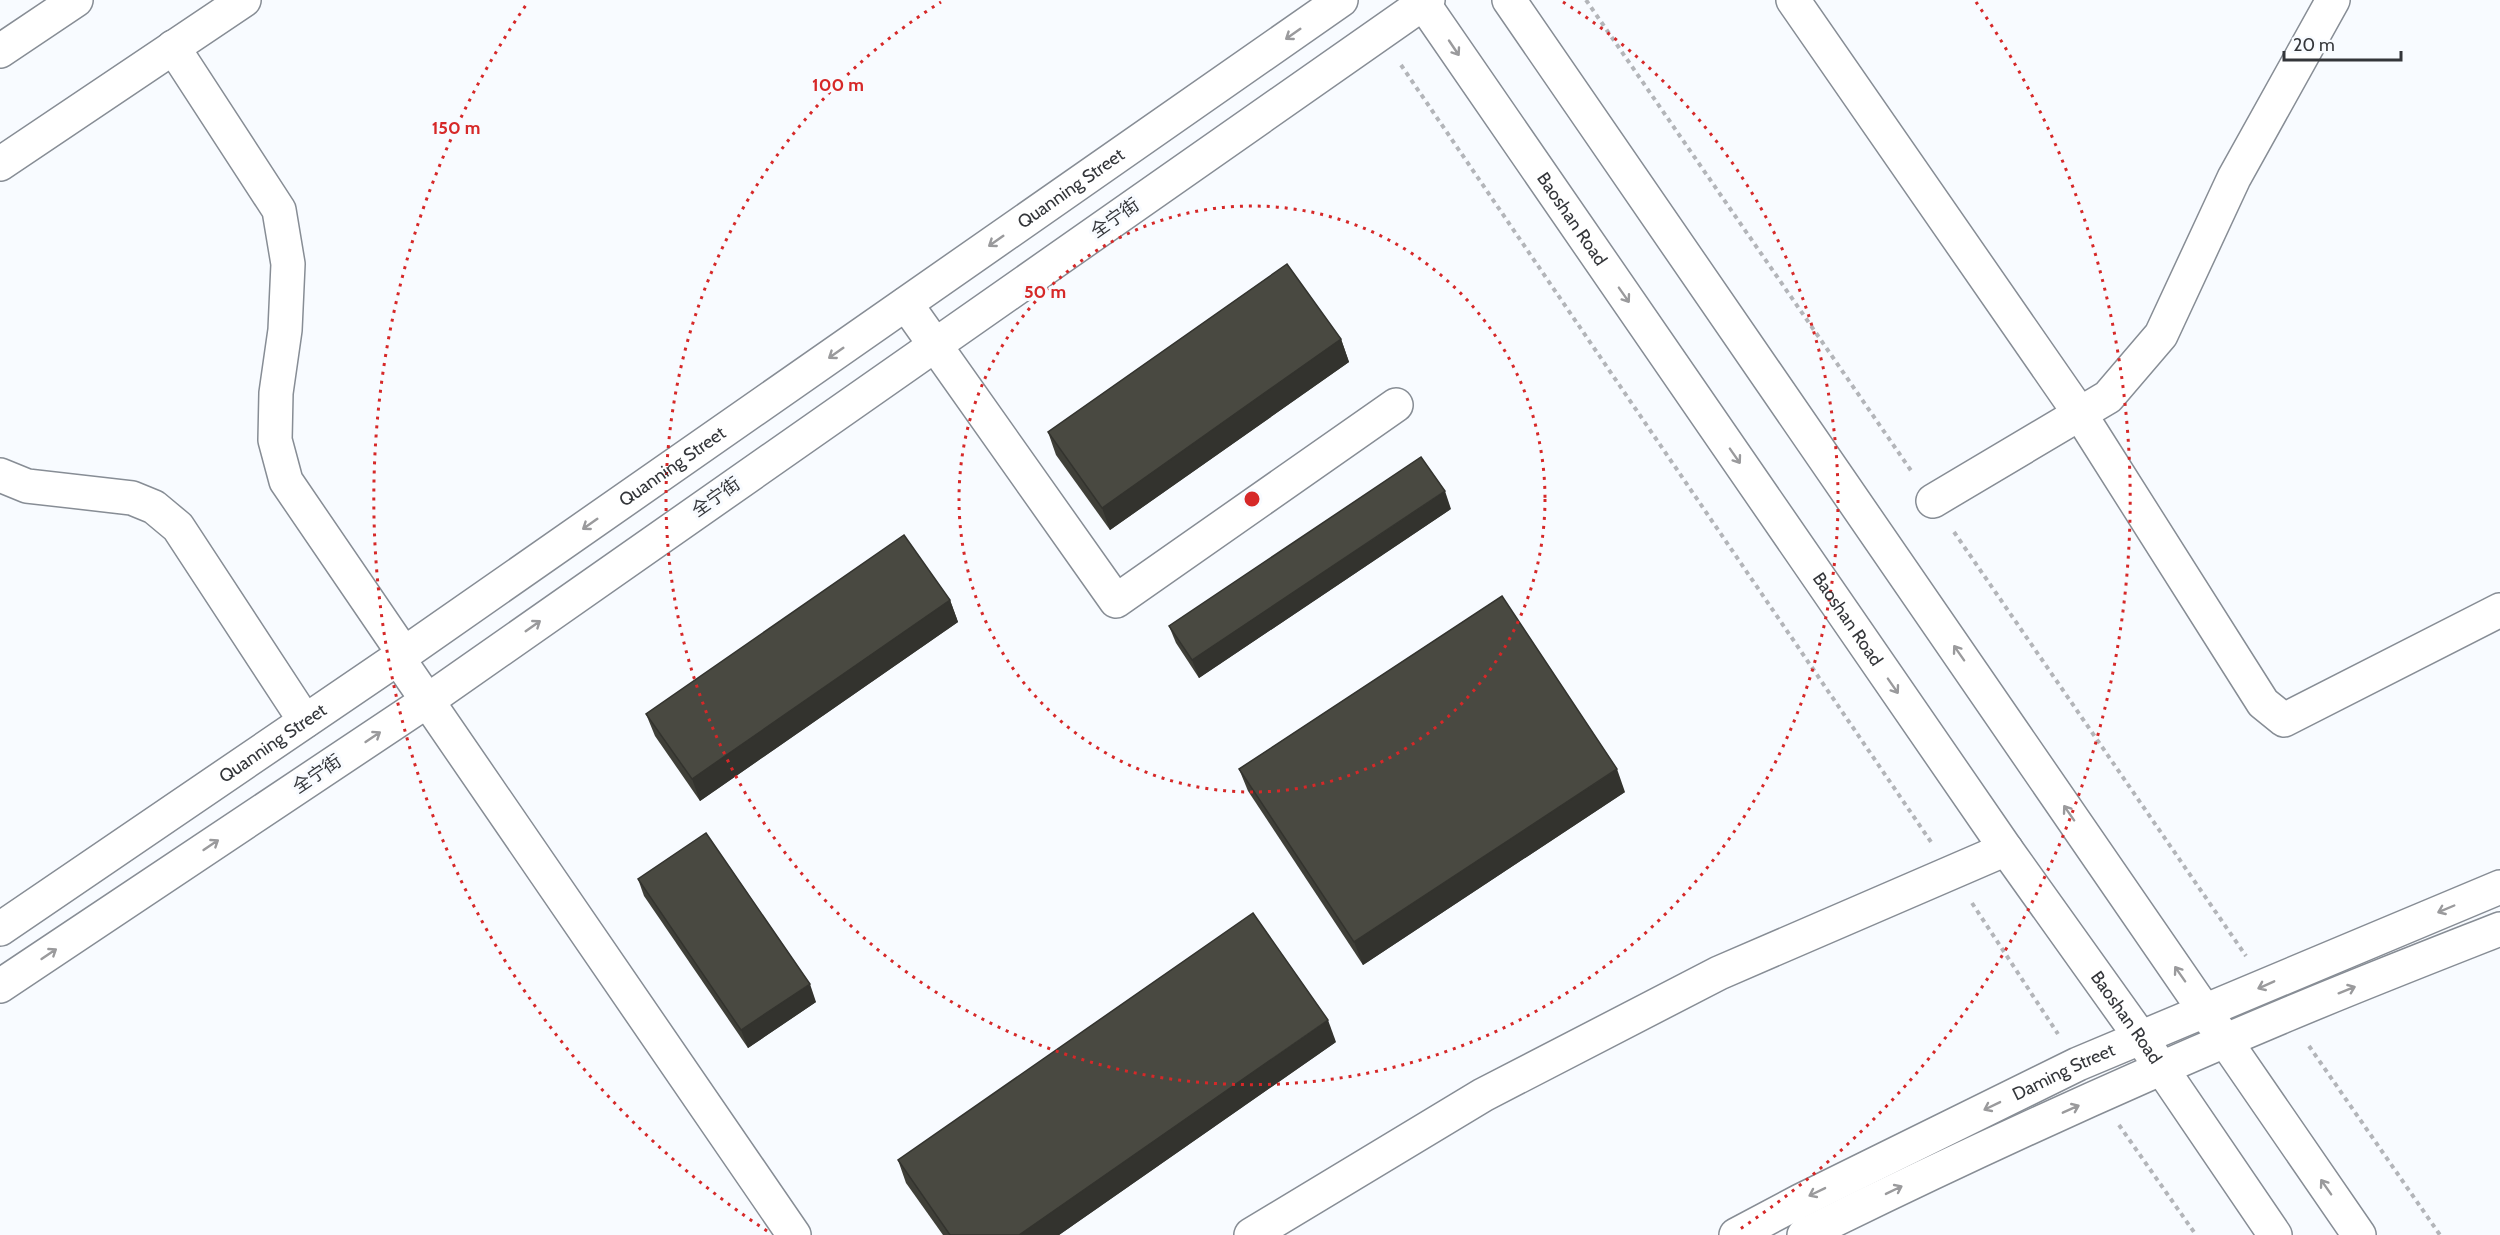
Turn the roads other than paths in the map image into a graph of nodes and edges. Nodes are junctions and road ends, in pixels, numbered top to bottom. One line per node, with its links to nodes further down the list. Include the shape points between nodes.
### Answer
1 (76, 0): 9 (street)
2 (244, 0): 8 (street)
3 (1341, 0): 11 (street, Quanning Street, one-way to 11)
4 (1509, 0): 26 (street, one-way to 4)
5 (1793, 0): 14 (street)
6 (2333, 0): 14 (street, via 2234,178 2161,335 2108,397)
7 (1424, 1): 12 (street, 全宁街); 21 (street, Baoshan Road, one-way to 21)
8 (173, 47): 10 (street); 18 (street, via 279,210 288,264 275,440 286,481)
9 (0, 51)
10 (0, 164)
11 (906, 304): 12 (street); 18 (street, Quanning Street, one-way to 18)
12 (934, 343): 13 (street, via 1116,601); 19 (street, 全宁街, one-way to 12)
13 (1396, 405)
14 (2080, 414): 16 (street); 17 (street, via 2263,703 2284,720)
15 (0, 475): 20 (street, via 27,486 132,498 154,507 178,528)
16 (1933, 501)
17 (2500, 610)
18 (401, 656): 19 (street); 20 (street, Quanning Street)
19 (426, 700): 25 (street, 全宁街, one-way to 19); 30 (street)
20 (305, 721): 23 (street, Quanning Street)
21 (2006, 849): 27 (street, Baoshan Road); 31 (street, via 1719,973 1483,1095)
22 (2500, 887): 26 (street, Daming Street, one-way to 26)
23 (0, 929)
24 (2500, 929): 28 (street, Daming Street, one-way to 24)
25 (0, 986)
26 (2206, 1011): 27 (street, Daming Street); 28 (street)
27 (2140, 1038): 29 (street, Baoshan Road); 32 (street, Daming Street, one-way to 32, via 2078,1064)
28 (2225, 1041): 29 (street, Daming Street); 35 (street, one-way to 28)
29 (2162, 1069): 33 (street, Daming Street, one-way to 29, via 1941,1167); 34 (street, Baoshan Road)
30 (794, 1235)
31 (1251, 1235)
32 (1736, 1235)
33 (1804, 1235)
34 (2275, 1235)
35 (2359, 1235)

